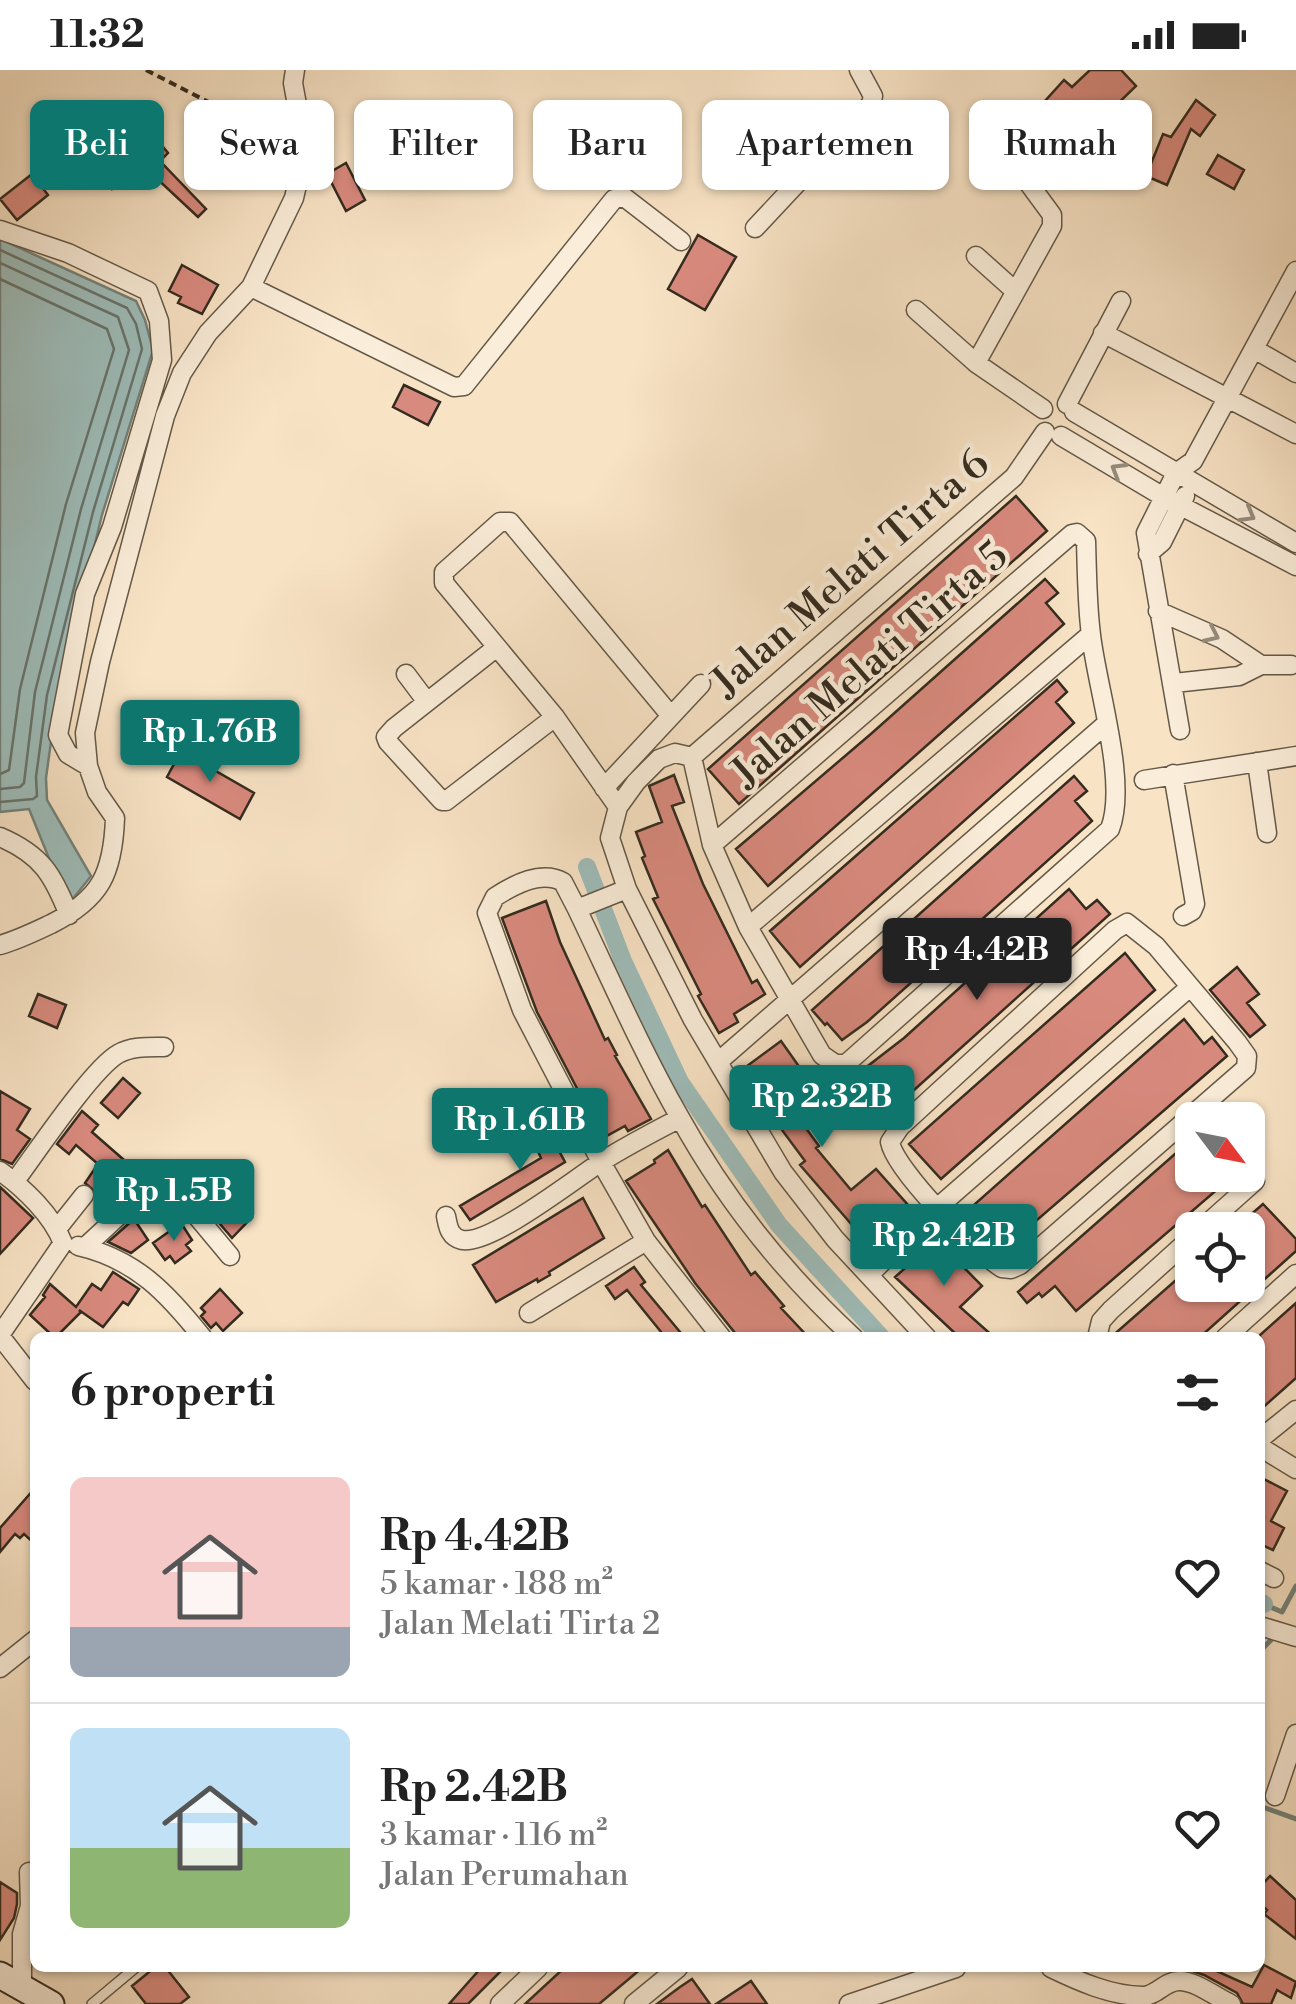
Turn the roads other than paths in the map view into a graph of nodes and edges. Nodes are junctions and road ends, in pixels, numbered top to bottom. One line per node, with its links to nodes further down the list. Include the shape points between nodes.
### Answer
1 (294, 70): 9 (street, via 303,159 294,198)
2 (859, 70): 4 (street, via 871,104)
3 (1033, 190): 10 (street, via 1052,226)
4 (755, 228)
5 (0, 230): 44 (street, via 68,252 148,290 160,321 162,360 85,594 58,735 68,754)
6 (680, 241): 9 (street, via 624,197 614,199 464,386)
7 (976, 256): 10 (street)
8 (1296, 270): 14 (street)
9 (251, 287): 44 (street, via 208,333 165,416 100,662 85,732)
10 (1015, 291): 15 (street)
11 (1121, 301): 13 (street)
12 (916, 310): 15 (street)
13 (1104, 333): 17 (street); 18 (street)
14 (1254, 349): 16 (street); 17 (street)
15 (976, 363): 19 (street)
16 (1296, 372)
17 (1226, 398): 21 (street); 22 (street)
18 (1070, 408): 19 (street, via 1054,402); 20 (street, via 1070,431); 22 (street)
19 (1043, 409): 20 (street, via 1040,417)
20 (1053, 434): 23 (street, one-way to 20); 42 (street, Jalan Melati Tirta 6, via 1014,478)
21 (1296, 434)
22 (1184, 478): 23 (street); 24 (street); 25 (street, one-way to 25)
23 (1162, 496): 24 (street); 26 (street, via 1146,533)
24 (1180, 506): 26 (street); 27 (street)
25 (1296, 543)
26 (1148, 554): 28 (street)
27 (1296, 566)
28 (1158, 611): 31 (street, one-way to 31, via 1222,638); 35 (street)
29 (1091, 634): 39 (street); 51 (street, Jalan Melati Tirta 5, via 1086,541 1077,533); 56 (street)
30 (497, 648): 36 (street); 37 (street); 38 (street, via 441,578 505,520)
31 (1262, 665): 32 (street); 35 (street, via 1240,676)
32 (1291, 665)
33 (406, 674): 36 (street)
34 (701, 684): 38 (street)
35 (1174, 684): 40 (street)
36 (428, 702): 37 (street, via 386,737 442,801)
37 (554, 716): 47 (street)
38 (672, 716): 47 (street)
39 (1106, 724): 59 (street); 59 (street, via 1116,808 1105,837 846,1064 828,1062)
40 (1180, 730)
41 (1296, 756): 43 (street)
42 (692, 757): 48 (street, via 675,752 659,759); 51 (street)
43 (1257, 762): 45 (street); 49 (street)
44 (88, 766): 54 (street, via 97,792 113,810 115,827 101,886)
45 (1174, 774): 46 (street); 55 (street, via 1195,898)
46 (1144, 780)
47 (604, 788): 48 (street)
48 (618, 808): 52 (street, via 610,838)
49 (1268, 834)
50 (0, 837): 54 (street, via 47,867)
51 (712, 845): 56 (street)
52 (622, 891): 53 (street); 61 (street)
53 (581, 907): 62 (street); 63 (street, via 558,878 539,877 495,897 487,913 522,1010)
54 (69, 915): 57 (street)
55 (1183, 916)
56 (748, 927): 59 (street)
57 (0, 945)
58 (1190, 987): 67 (street); 67 (street, via 1138,929 1127,923 1116,930 894,1135 890,1142 898,1161); 67 (street, via 1246,1056 1246,1068 1231,1084 1011,1270 994,1263)
59 (791, 999): 61 (street)
60 (164, 1046): 64 (street, via 117,1054)
61 (718, 1062): 76 (street, via 783,1172)
62 (680, 1118): 63 (street); 80 (street, via 755,1229)
63 (601, 1162): 69 (street, via 478,1237 455,1237); 71 (street)
64 (7, 1176): 70 (street)
65 (1242, 1192): 68 (street)
66 (84, 1194): 70 (street)
67 (938, 1208): 76 (street)
68 (1220, 1212)
69 (446, 1216)
70 (60, 1236): 72 (street); 84 (street)
71 (646, 1241): 77 (street); 79 (street)
72 (85, 1247): 74 (street, via 162,1182); 78 (street, via 132,1267 166,1292)
73 (1175, 1252): 82 (street, via 1111,1310)
74 (230, 1256)
75 (1296, 1274): 83 (street)
76 (869, 1275): 81 (street)
77 (529, 1313)
78 (198, 1332)
79 (717, 1332)
80 (848, 1332)
81 (921, 1332)
82 (1098, 1332)
83 (1232, 1332)
84 (0, 1335): 85 (street)
85 (30, 1374)
86 (1296, 1410): 87 (street)
87 (1265, 1438)
88 (1265, 1446): 89 (street)
89 (1296, 1468)
90 (1265, 1628): 91 (street)
91 (1295, 1636)
92 (30, 1644): 93 (street)
93 (0, 1668)
94 (1296, 1734): 95 (street)
95 (1275, 1796)
96 (29, 1872): 102 (street, via 30,1906)
97 (130, 1972): 105 (lane)
98 (534, 1972): 106 (street)
99 (673, 1972): 107 (street)
100 (944, 1972): 108 (street)
101 (1060, 1972): 103 (street)
102 (7, 1981): 104 (main road)
103 (1144, 2000): 109 (street, via 1178,1981)
104 (52, 2004)
105 (92, 2004)
106 (500, 2004)
107 (634, 2004)
108 (850, 2004)
109 (1230, 2004)

